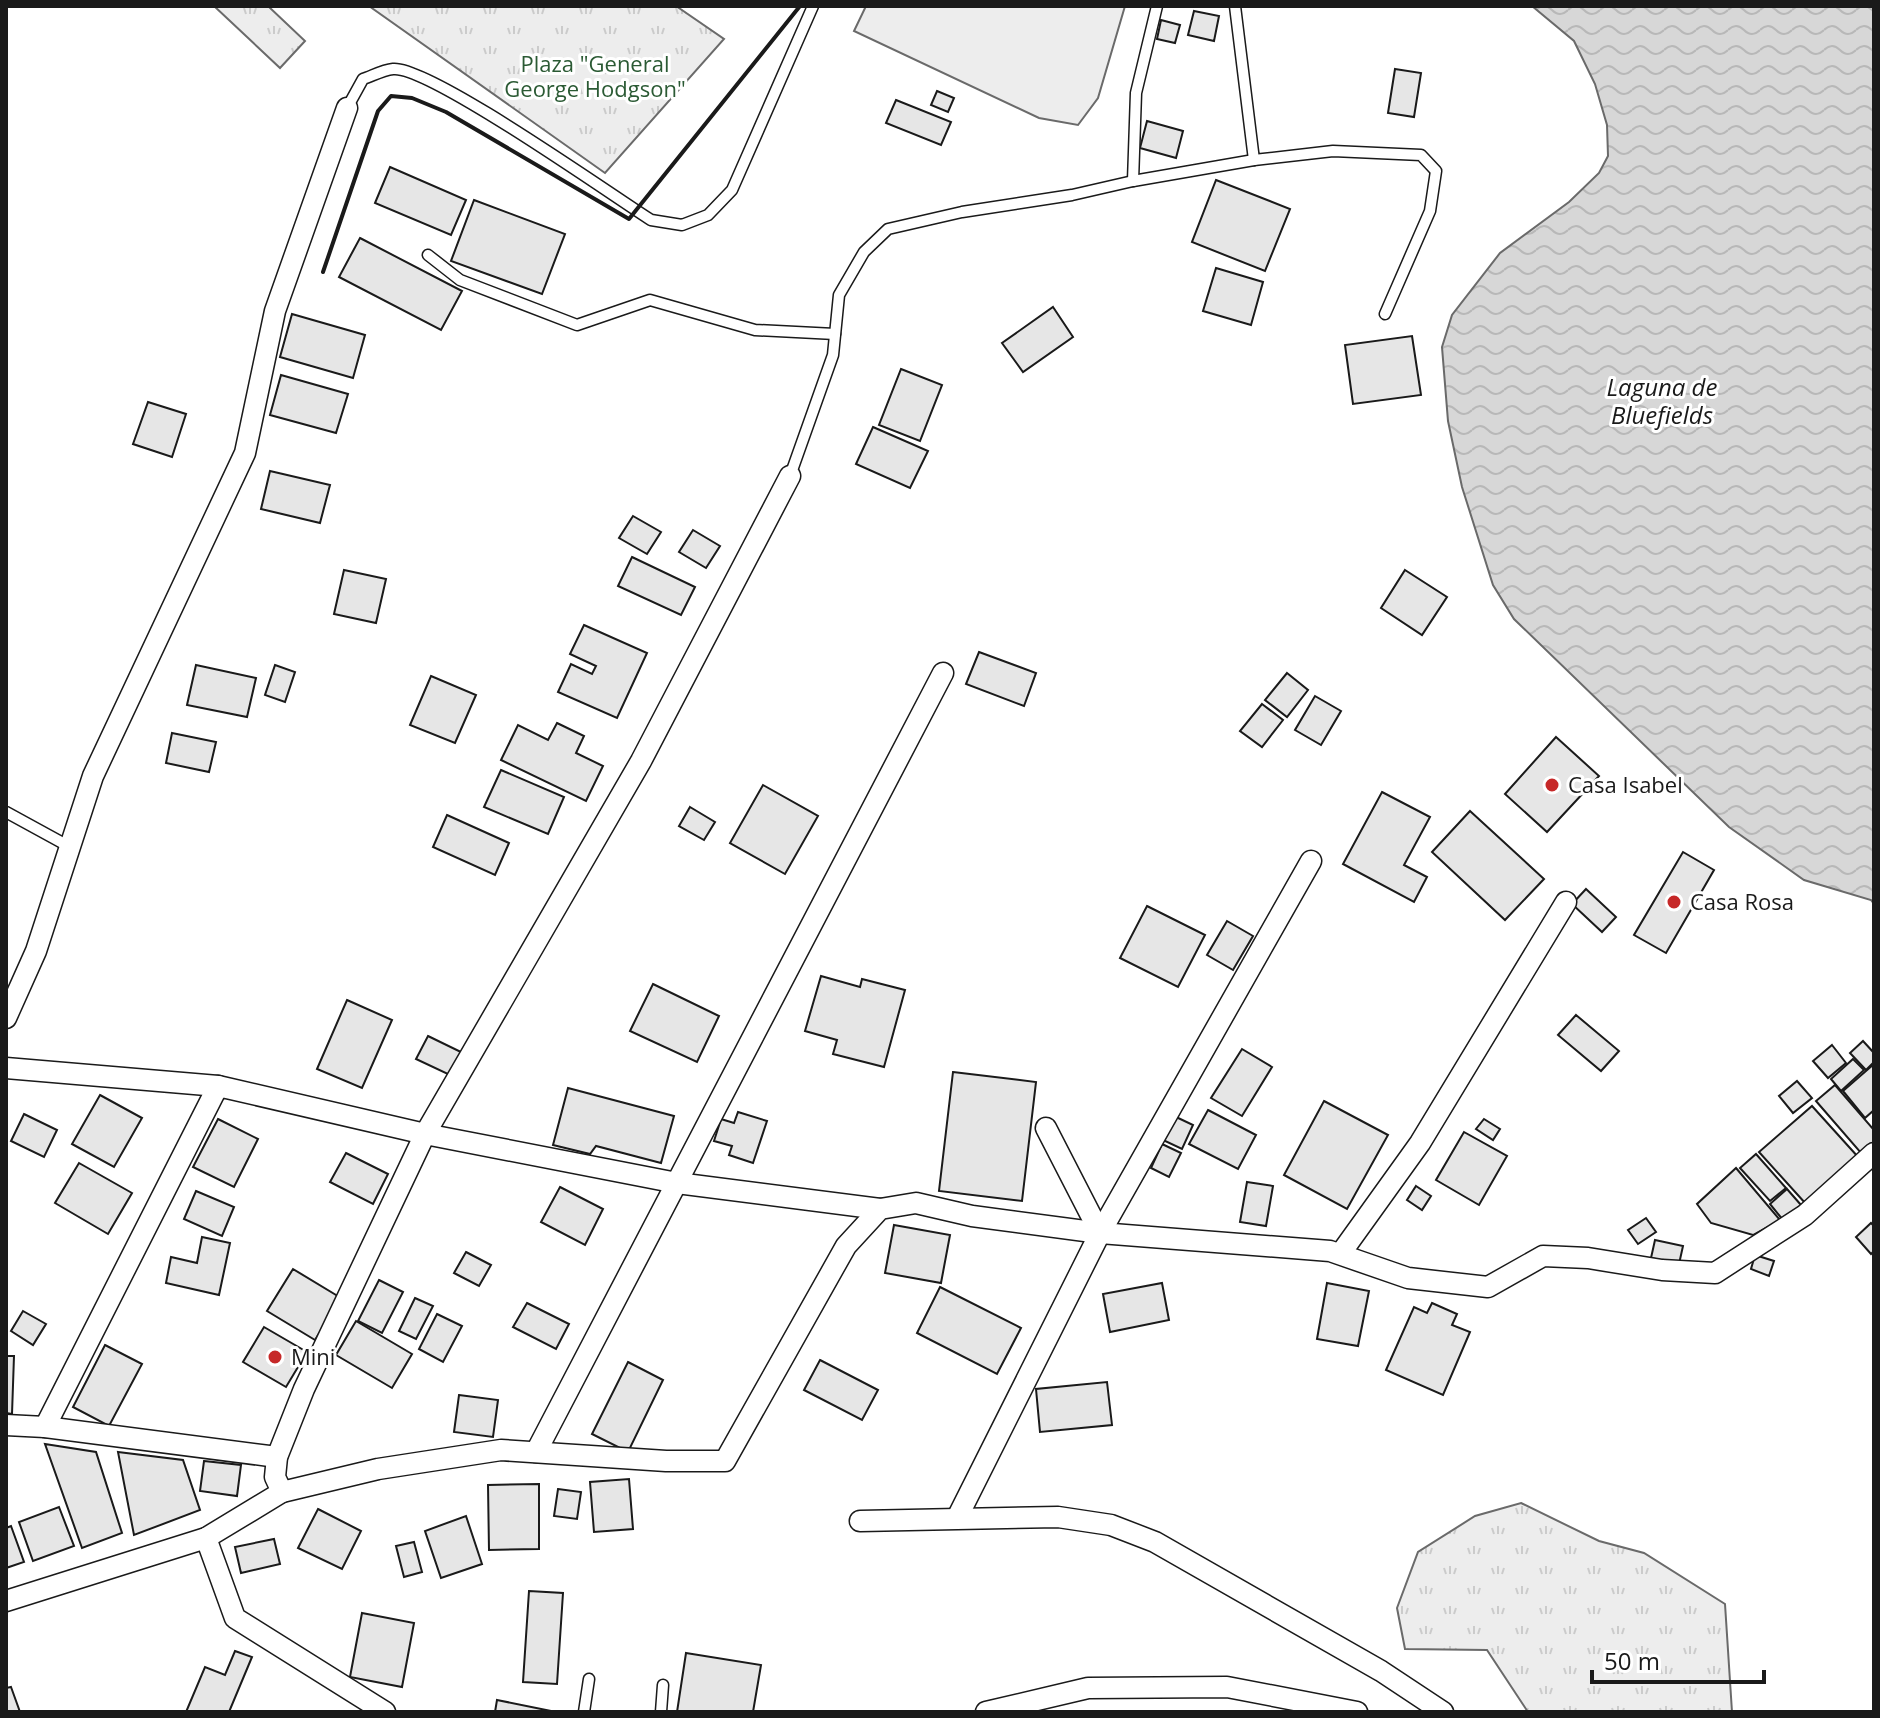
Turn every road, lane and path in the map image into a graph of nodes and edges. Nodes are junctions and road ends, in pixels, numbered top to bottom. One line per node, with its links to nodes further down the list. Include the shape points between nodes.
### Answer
1 (813, 6): 4 (lane, via 732,190 708,215 682,225 651,220 485,111 420,75 394,69 363,79)
2 (1157, 6): 6 (lane, via 1136,93)
3 (1235, 6): 5 (lane)
4 (347, 108): 13 (street, via 275,311 245,453 93,776)
5 (1254, 160): 6 (lane); 8 (lane, via 1333,151 1421,155 1436,171 1430,211)
6 (1133, 181): 9 (lane, via 888,229 864,252 839,295)
7 (428, 255): 9 (lane, via 460,280 577,325 650,300 755,330)
8 (1385, 314)
9 (835, 334): 10 (lane, via 833,355)
10 (790, 476): 20 (street, via 641,761)
11 (943, 673): 22 (street)
12 (6, 812): 13 (lane)
13 (70, 847): 16 (street, via 36,951)
14 (1311, 861): 24 (street)
15 (1566, 902): 25 (street, via 1420,1143)
16 (6, 1018)
17 (6, 1068): 18 (street)
18 (218, 1086): 20 (street); 27 (street)
19 (1046, 1128): 24 (street)
20 (425, 1134): 22 (street); 29 (street)
21 (1874, 1153): 25 (street, via 1805,1215 1715,1273 1543,1256 1488,1287 1408,1278)
22 (677, 1183): 23 (street); 28 (street)
23 (880, 1209): 24 (street, via 916,1203); 28 (street, via 846,1246 725,1461)
24 (1100, 1233): 25 (street); 31 (street)
25 (1341, 1253)
26 (6, 1425): 27 (street)
27 (45, 1427): 29 (street)
28 (536, 1452): 30 (street, via 501,1450 406,1464)
29 (277, 1457): 30 (street, via 275,1477)
30 (282, 1492): 33 (street)
31 (957, 1518): 32 (street); 42 (street, via 1058,1517 1111,1525 1155,1542)
32 (860, 1521)
33 (206, 1538): 34 (street); 37 (street, via 235,1618)
34 (6, 1601)
35 (589, 1679): 38 (lane)
36 (663, 1685): 39 (lane)
37 (385, 1712)
38 (584, 1712)
39 (661, 1712)
40 (986, 1712): 41 (street, via 1088,1688 1212,1687)
41 (1357, 1712)
42 (1443, 1712)

